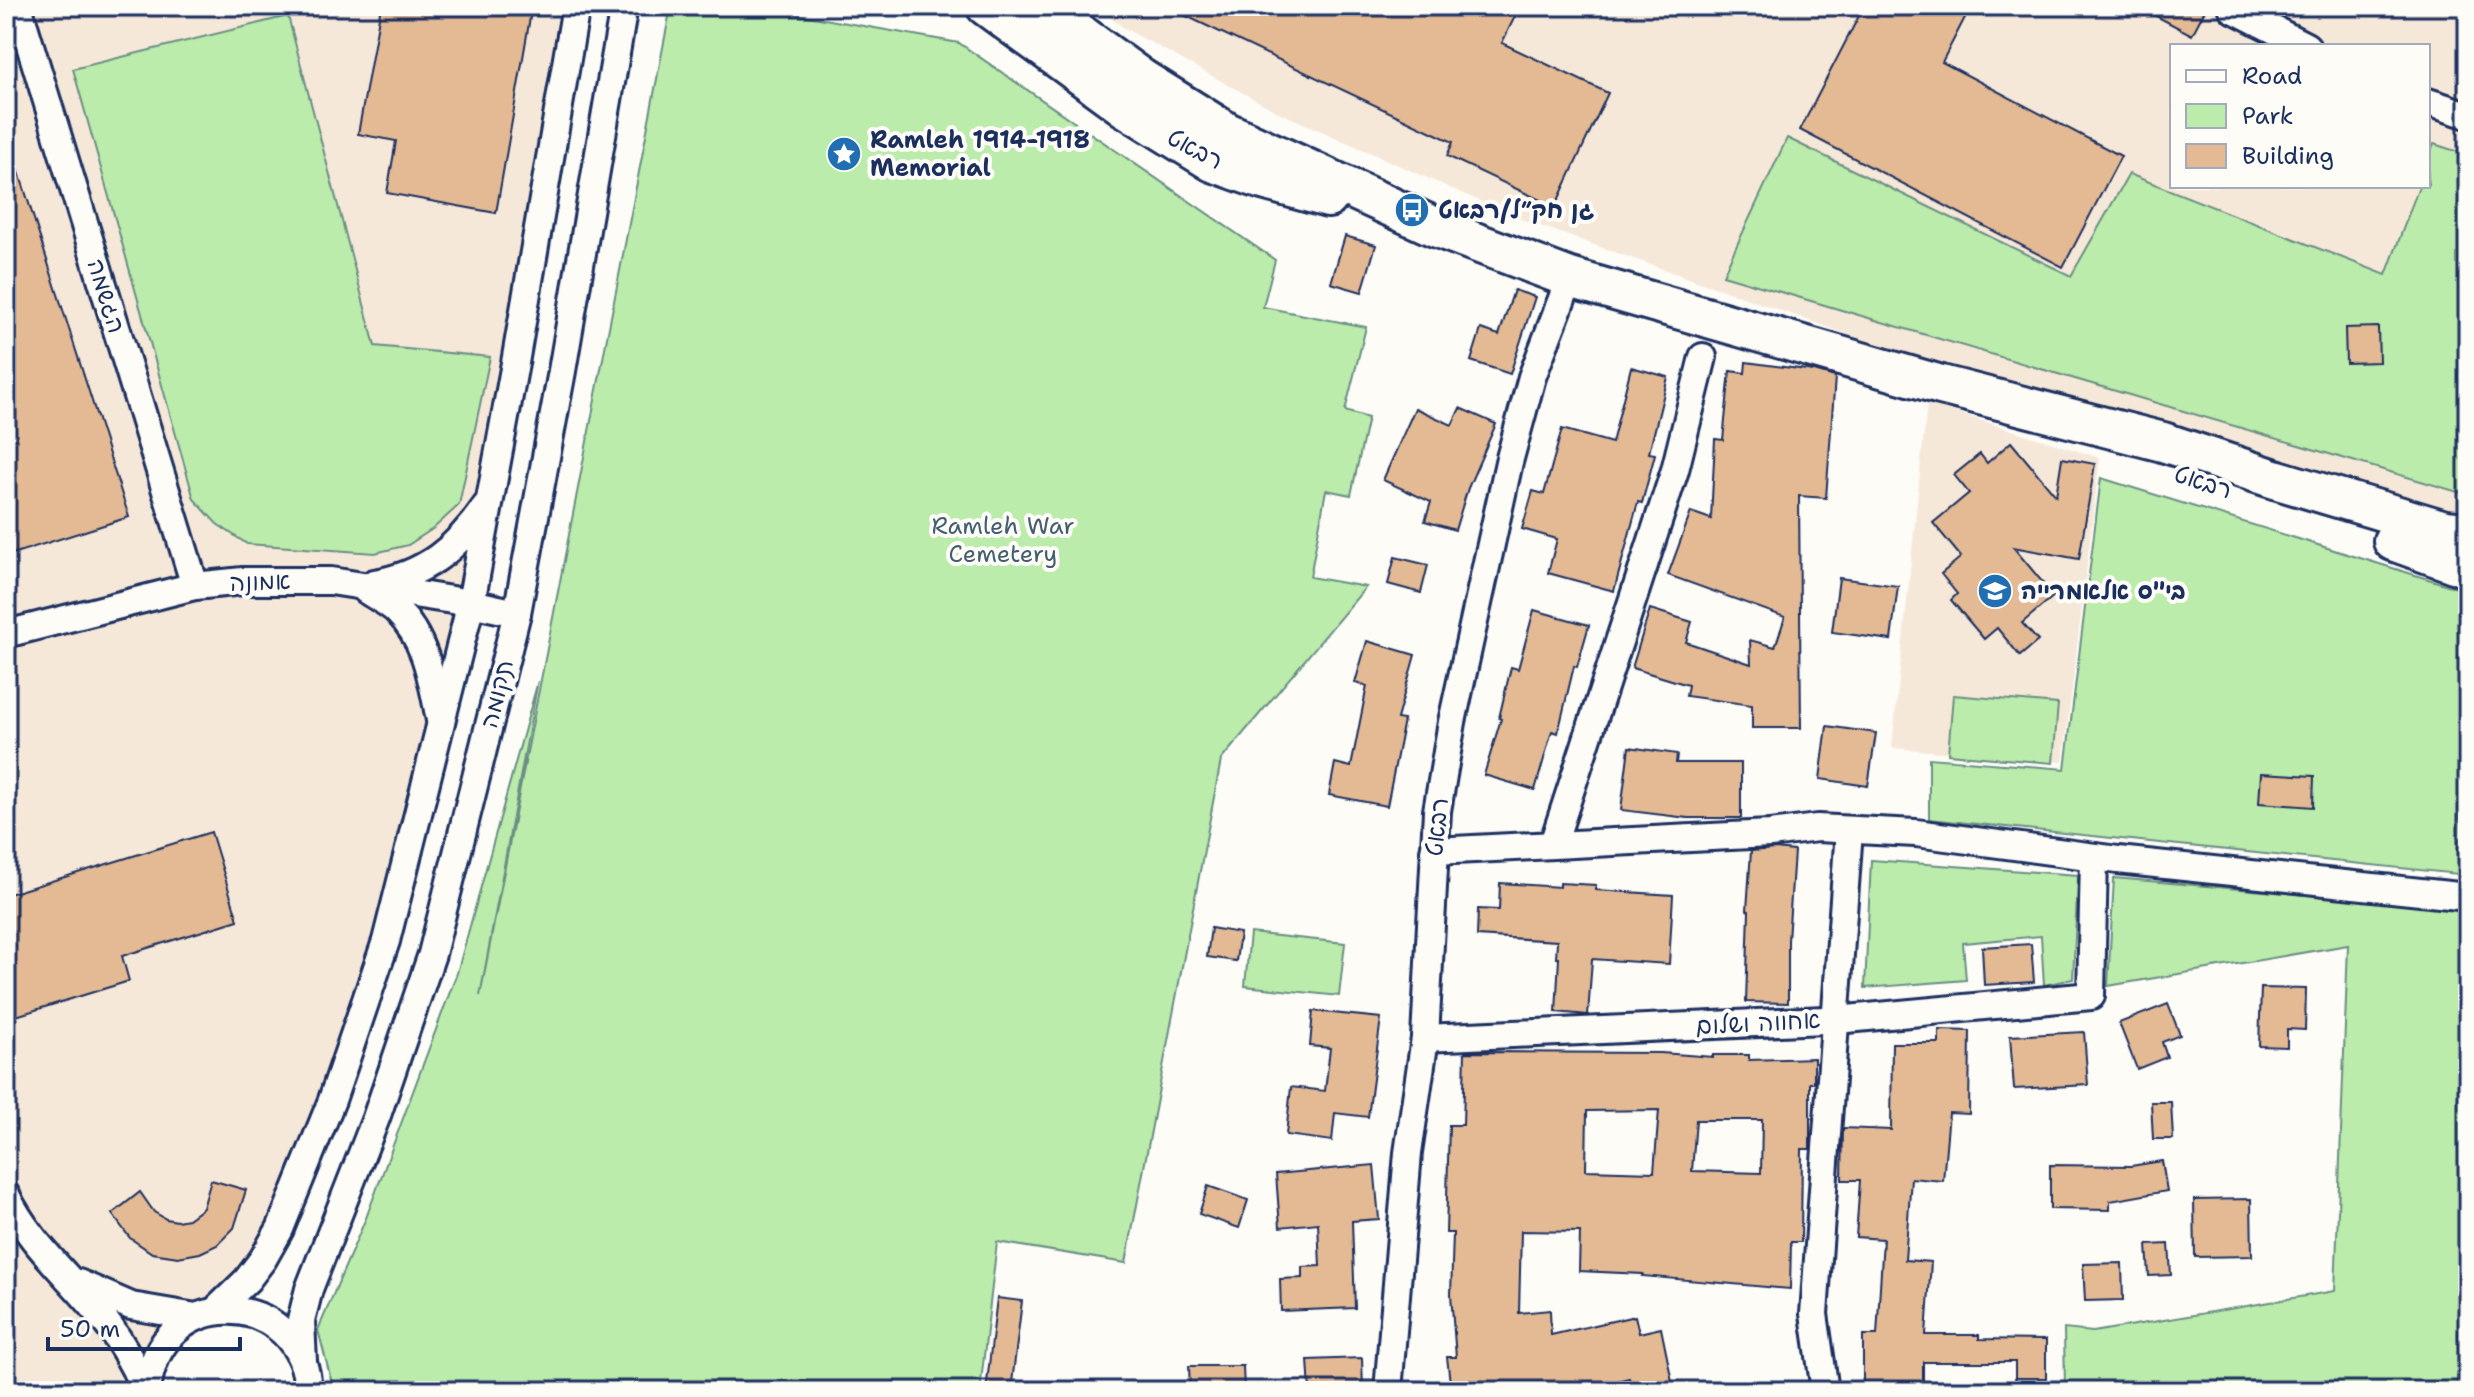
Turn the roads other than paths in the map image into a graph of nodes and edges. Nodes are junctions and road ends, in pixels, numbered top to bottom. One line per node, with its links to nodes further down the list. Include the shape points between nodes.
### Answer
1 (18, 6): 17 (street, הגשמה)
2 (576, 6): 14 (street, תקומה)
3 (624, 6): 20 (street, תקומה)
4 (986, 6): 10 (street, רבאט, via 1123,106 1213,162)
5 (1042, 6): 10 (street, רבאט, via 1215,125)
6 (2233, 9): 7 (street)
7 (2302, 44)
8 (2430, 103): 9 (street)
9 (2468, 115)
10 (1435, 227): 11 (street, רבאט)
11 (1570, 278): 13 (street, רבאט); 25 (street, רבאט, via 1532,377 1509,462 1452,722)
12 (1703, 357): 24 (street, via 1675,470)
13 (1941, 385): 15 (street, רבאט, via 2163,442 2431,526); 16 (street, רבאט, via 2155,466)
14 (490, 500): 18 (street, via 448,552 406,576); 19 (street, תקומה)
15 (2468, 532)
16 (2468, 568)
17 (195, 586): 18 (street, אמונה, via 270,580); 21 (street, אמונה)
18 (360, 586): 19 (street, אמונה); 22 (street, via 397,611 414,633 426,657)
19 (471, 603): 20 (street, אמונה); 22 (street, תקומה)
20 (517, 613): 33 (street, תקומה, via 432,954 309,1289 301,1321)
21 (6, 634)
22 (441, 726): 32 (street, תקומה, via 386,941 332,1100 263,1259 247,1280)
23 (1849, 830): 24 (street); 26 (street, via 1916,833); 28 (street)
24 (1553, 844): 25 (street)
25 (1434, 851): 29 (street, רבאט)
26 (2094, 857): 27 (street); 28 (street, אחווה ושלום, via 2091,996)
27 (2468, 897)
28 (1834, 1020): 29 (street, אחווה ושלום); 37 (street, via 1814,1314)
29 (1425, 1038): 36 (street, רבאט, via 1408,1153)
30 (6, 1195): 31 (street, via 36,1244)
31 (65, 1276): 32 (street, via 131,1306); 34 (street, via 120,1342)
32 (206, 1314): 33 (street, via 243,1312 269,1321); 34 (street, תקומה, via 175,1329 159,1348)
33 (303, 1362): 35 (street, תקומה)
34 (146, 1391)
35 (308, 1391)
36 (1388, 1391)
37 (1825, 1391)

